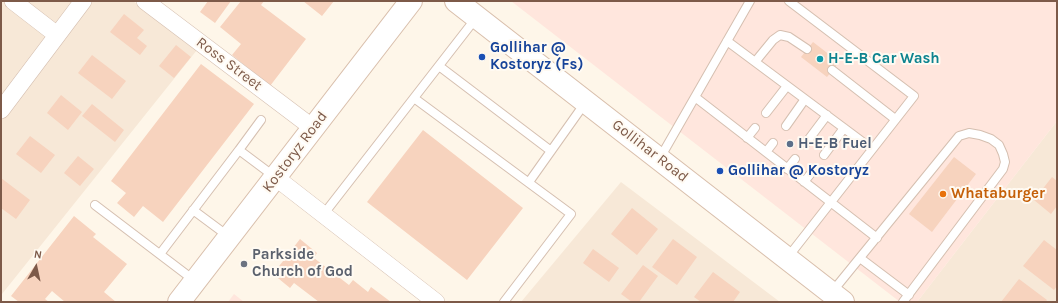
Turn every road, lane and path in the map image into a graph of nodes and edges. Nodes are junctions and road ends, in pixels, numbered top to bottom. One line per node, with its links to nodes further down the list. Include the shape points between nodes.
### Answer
1 (13, 1): 9 (street)
2 (83, 1): 9 (street)
3 (145, 1): 26 (street, Ross Street)
4 (411, 1): 26 (main road, Kostoryz Road)
5 (456, 1): 8 (main road, Gollihar Road)
6 (750, 1): 10 (lane)
7 (789, 1): 23 (lane, via 914,96)
8 (477, 17): 13 (lane); 19 (main road, Gollihar Road)
9 (57, 35): 20 (street)
10 (726, 41): 12 (lane); 16 (lane)
11 (807, 49): 12 (lane, via 789,37 780,35)
12 (755, 62): 15 (lane)
13 (439, 66): 17 (lane); 34 (lane)
14 (832, 70): 23 (lane)
15 (787, 86): 18 (lane); 21 (lane)
16 (695, 97): 29 (lane); 38 (lane)
17 (414, 98): 42 (lane); 47 (lane)
18 (805, 100): 22 (lane); 25 (lane)
19 (586, 102): 34 (lane); 38 (main road, Gollihar Road)
20 (1, 110)
21 (766, 113)
22 (827, 115): 28 (lane); 31 (lane)
23 (895, 119): 32 (lane)
24 (262, 120): 33 (lane)
25 (786, 126)
26 (313, 128): 41 (main road, Kostoryz Road)
27 (755, 128): 29 (lane)
28 (844, 128): 32 (lane); 36 (lane)
29 (747, 138): 35 (lane)
30 (773, 143): 35 (lane)
31 (806, 143)
32 (872, 149): 44 (lane)
33 (239, 150): 41 (lane); 46 (lane)
34 (551, 151): 42 (lane)
35 (766, 152): 39 (lane)
36 (824, 155)
37 (794, 158): 39 (lane)
38 (659, 159): 51 (main road, Gollihar Road)
39 (787, 169): 43 (lane)
40 (812, 172): 43 (lane)
41 (275, 177): 47 (street); 48 (main road, Kostoryz Road)
42 (529, 182): 58 (lane, via 571,214)
43 (804, 182): 44 (lane)
44 (831, 202): 49 (lane); 51 (lane)
45 (95, 205): 50 (lane)
46 (193, 210): 48 (lane); 50 (lane)
47 (323, 215): 57 (street)
48 (229, 237): 53 (main road, Kostoryz Road)
49 (877, 238): 52 (lane); 54 (lane, via 959,136 969,133 980,135 992,139 999,145 1005,162 1003,169)
50 (160, 254): 53 (lane)
51 (787, 258): 55 (main road, Gollihar Road)
52 (860, 258): 54 (lane); 55 (lane)
53 (196, 281): 56 (main road, Kostoryz Road)
54 (909, 295): 59 (lane)
55 (837, 298)
56 (179, 302)
57 (436, 302)
58 (504, 302)
59 (904, 302)

